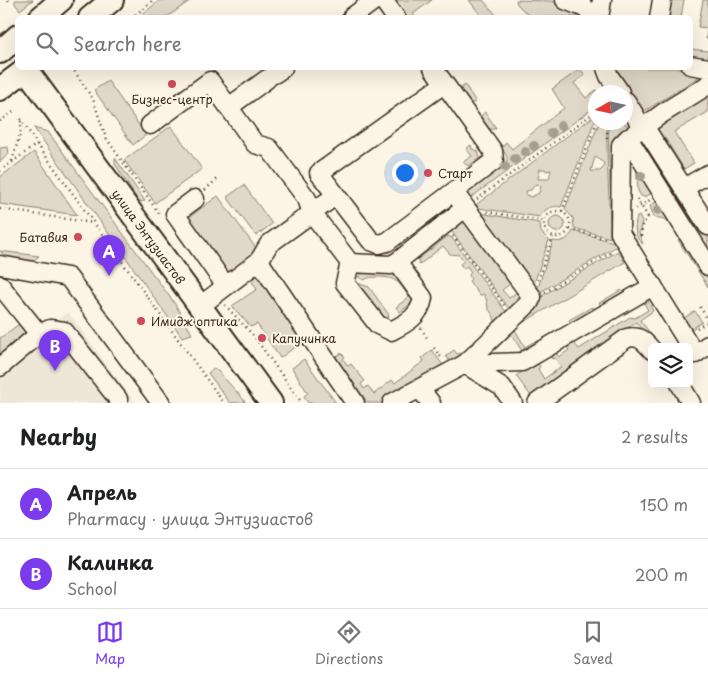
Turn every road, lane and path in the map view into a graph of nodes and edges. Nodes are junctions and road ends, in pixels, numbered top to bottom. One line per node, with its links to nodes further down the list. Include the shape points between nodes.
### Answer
1 (8, 0): 10 (path)
2 (61, 0): 11 (main road)
3 (112, 0): 12 (main road)
4 (153, 0): 13 (path)
5 (375, 0): 14 (lane)
6 (383, 0): 15 (lane)
7 (565, 0): 16 (lane)
8 (602, 0): 17 (lane)
9 (662, 0): 18 (lane)
10 (11, 4)
11 (44, 15)
12 (94, 15)
13 (136, 15)
14 (355, 15)
15 (394, 15)
16 (594, 15)
17 (599, 15)
18 (660, 15)
19 (15, 54): 29 (main road)
20 (693, 66): 21 (lane)
21 (708, 68)
22 (27, 70): 71 (main road, улица Энтузиастов)
23 (434, 70): 26 (lane)
24 (607, 70): 27 (lane)
25 (275, 74): 30 (lane)
26 (444, 84): 43 (lane, via 493,150 495,158 493,163); 44 (lane, via 319,173)
27 (616, 85)
28 (708, 85): 37 (lane)
29 (0, 90)
30 (229, 107): 35 (lane, via 210,82); 50 (lane, via 254,144 269,148 306,199)
31 (16, 111): 34 (path)
32 (588, 118): 46 (path)
33 (633, 118): 37 (lane)
34 (0, 121)
35 (150, 125)
36 (594, 130): 49 (path)
37 (638, 130): 42 (lane); 60 (lane, via 621,145); 65 (lane)
38 (37, 144): 39 (path); 39 (path, via 21,119); 54 (path)
39 (12, 162): 40 (path)
40 (0, 171)
41 (708, 174): 42 (lane)
42 (684, 188): 56 (lane)
43 (454, 193): 44 (lane, via 388,242 379,244 368,239); 46 (lane)
44 (335, 196): 50 (lane)
45 (195, 199): 68 (lane, via 175,214)
46 (474, 206): 53 (path); 55 (lane); 73 (lane, via 531,294 531,300)
47 (641, 206): 51 (path)
48 (0, 209): 54 (path)
49 (562, 211): 53 (path, via 548,214); 57 (path, via 569,217)
50 (312, 213): 61 (lane, via 269,244); 63 (lane)
51 (648, 217): 52 (path); 59 (path, via 642,226)
52 (650, 220)
53 (545, 221): 58 (path, via 546,231)
54 (94, 223): 84 (path)
55 (445, 224): 62 (lane); 73 (path)
56 (708, 226)
57 (570, 229): 58 (path, via 565,235); 60 (path)
58 (553, 236): 66 (path)
59 (642, 238)
60 (618, 240): 69 (lane); 70 (path, via 621,246)
61 (259, 261): 68 (lane); 86 (lane)
62 (397, 262): 63 (lane, via 391,265); 63 (lane, via 423,298 421,310 391,331 378,326 345,283)
63 (350, 263)
64 (0, 265): 83 (lane, via 68,277)
65 (708, 266)
66 (538, 281)
67 (0, 285): 75 (lane)
68 (226, 286): 71 (lane)
69 (653, 286): 77 (lane); 78 (lane, via 522,362)
70 (544, 292)
71 (200, 306): 85 (main road, улица Энтузиастов)
72 (700, 306): 74 (path)
73 (513, 317): 78 (lane)
74 (708, 320)
75 (39, 334): 79 (lane); 82 (lane, via 50,329 64,331)
76 (648, 346): 90 (lane, via 634,336 627,338)
77 (698, 352)
78 (464, 364): 81 (lane); 89 (lane, via 502,387)
79 (0, 367)
80 (682, 388): 91 (lane)
81 (420, 389): 87 (lane); 88 (lane)
82 (118, 403)
83 (161, 403)
84 (224, 403)
85 (271, 403)
86 (355, 403)
87 (392, 403)
88 (431, 403)
89 (513, 403)
90 (537, 403)
91 (691, 403)

